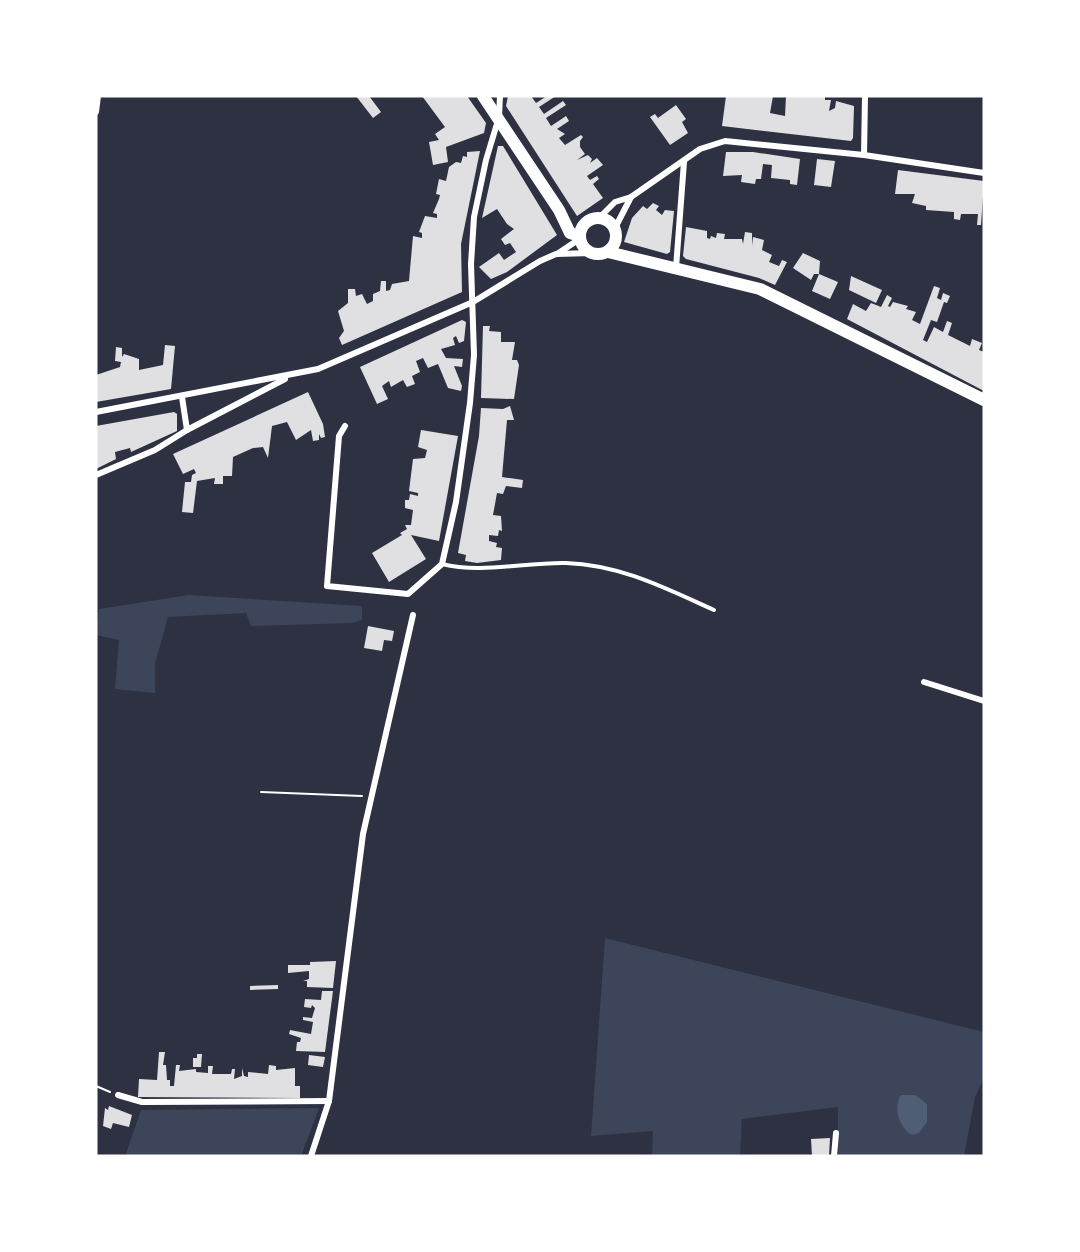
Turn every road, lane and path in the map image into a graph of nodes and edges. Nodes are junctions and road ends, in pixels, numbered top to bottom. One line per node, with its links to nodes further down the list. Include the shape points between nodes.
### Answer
1 (98, 96): 5 (street)
2 (483, 96): 6 (main road)
3 (501, 96): 6 (street)
4 (865, 96): 7 (street)
5 (96, 112)
6 (499, 117): 12 (main road, via 559,210); 19 (street, via 474,217)
7 (864, 155): 8 (street, via 725,141 700,149); 9 (street)
8 (684, 162): 10 (street); 18 (street)
9 (984, 173)
10 (632, 197): 11 (street, via 615,202); 13 (street)
11 (598, 218): 12 (main road, via 590,220); 13 (main road, via 609,221)
12 (581, 234): 15 (main road, via 584,247); 16 (street)
13 (616, 234): 14 (main road); 17 (main road)
14 (608, 252): 15 (main road); 17 (main road)
15 (592, 253): 16 (street)
16 (556, 254): 19 (street)
17 (630, 256): 18 (main road)
18 (676, 268): 22 (main road, via 760,290)
19 (473, 302): 20 (street, via 318,369); 27 (street, via 470,403 456,502)
20 (291, 376): 21 (street); 25 (street)
21 (182, 397): 23 (street); 25 (street)
22 (984, 400)
23 (96, 412)
24 (345, 426): 27 (street, via 339,436 327,586 408,594)
25 (188, 430): 26 (street, via 155,450)
26 (96, 475)
27 (442, 564): 28 (lane, via 460,569 568,563 628,572)
28 (714, 610)
29 (413, 615): 33 (street)
30 (924, 682): 31 (street)
31 (984, 701)
32 (261, 792): 33 (path)
33 (370, 796): 36 (street)
34 (96, 1086): 35 (path)
35 (118, 1095): 36 (street, via 142,1102)
36 (329, 1101): 38 (street)
37 (836, 1133): 39 (street)
38 (311, 1156)
39 (834, 1156)

